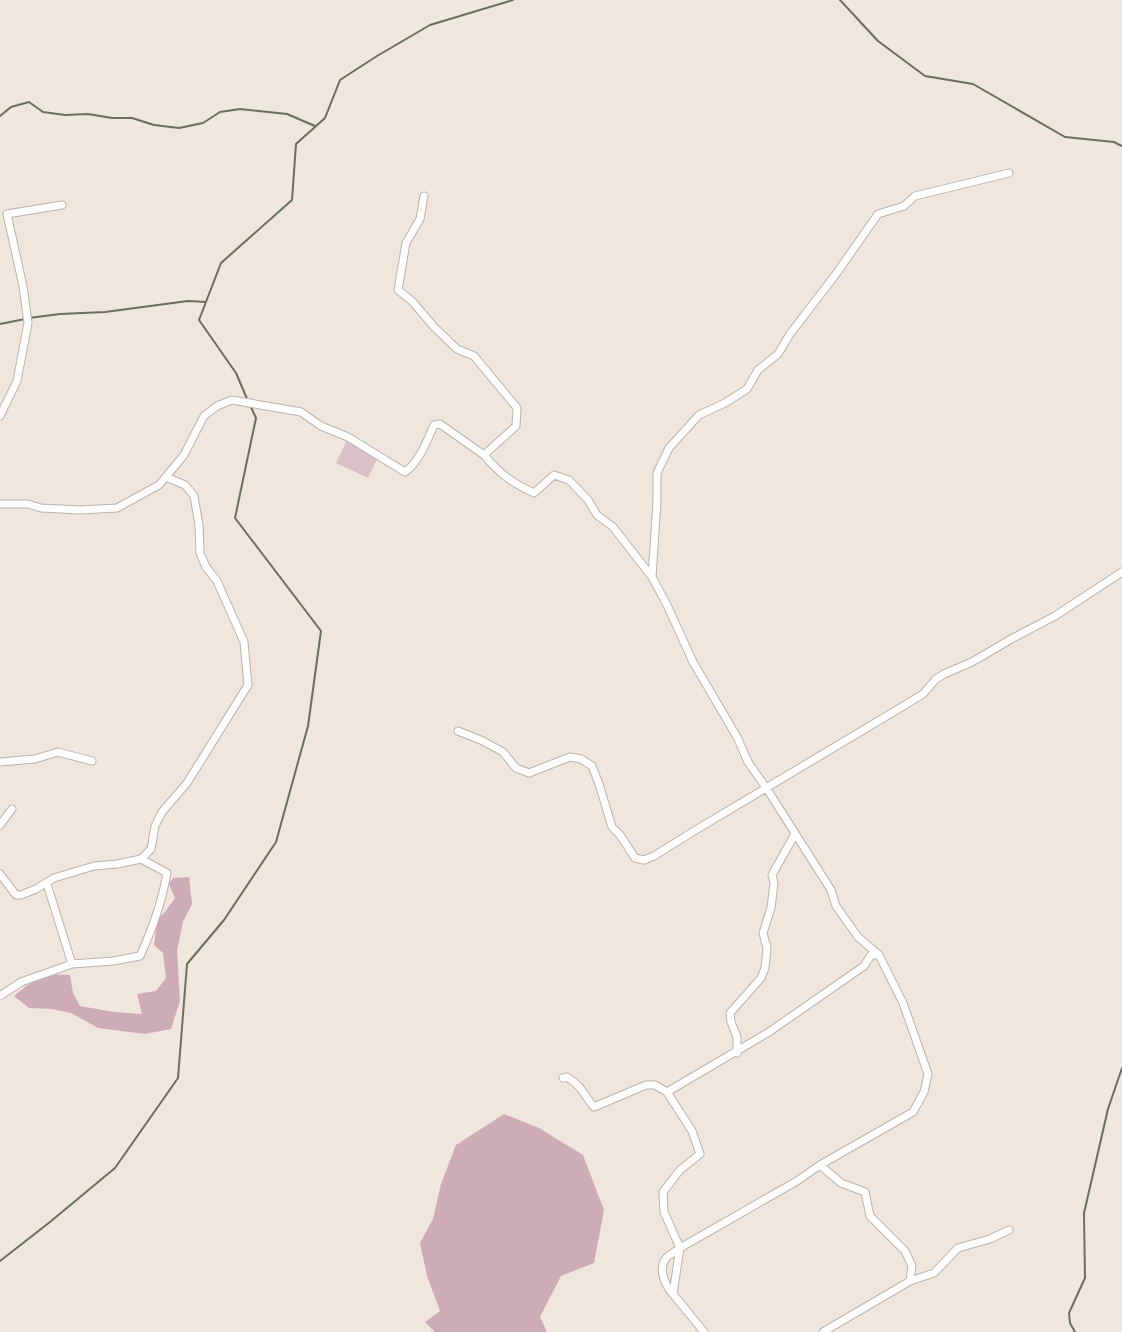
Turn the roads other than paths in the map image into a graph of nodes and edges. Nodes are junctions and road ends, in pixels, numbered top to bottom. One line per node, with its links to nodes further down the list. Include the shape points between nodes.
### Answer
1 (1009, 173): 9 (street, via 915,196 904,206 878,214 778,354 758,370 747,389 699,415 669,448 657,473)
2 (424, 196): 5 (street, via 420,219 406,243 398,290 457,349 474,356 517,408 516,426)
3 (62, 205): 4 (street, via 7,214 28,323 17,381)
4 (0, 416)
5 (484, 455): 6 (street, via 440,424 434,425 425,445 404,472 301,412 232,400 204,416 184,455); 9 (street, via 498,472 534,493 554,475 569,480 588,500 597,516 613,527)
6 (166, 477): 7 (street, via 117,508 80,510); 17 (street, via 185,485 194,496 200,553 217,580 244,642 248,686 187,783 162,812 155,826 151,849)
7 (0, 504)
8 (1122, 572): 13 (street, via 1055,616 944,674 923,694)
9 (652, 577): 13 (street, via 693,662 748,762)
10 (458, 732): 13 (street, via 502,752 516,768 528,774 570,757 592,766 612,827 635,858 644,860)
11 (92, 760): 12 (street, via 58,752 35,759)
12 (0, 762)
13 (767, 789): 16 (street)
14 (12, 810): 15 (street)
15 (0, 825)
16 (795, 834): 20 (street, via 831,890 836,906 858,937); 23 (street, via 772,875 772,908 763,933 767,948 765,968 761,978 730,1013 737,1037)
17 (141, 859): 19 (street, via 94,866 54,878); 21 (street, via 167,874 152,929 140,956)
18 (0, 874): 19 (street, via 16,895)
19 (47, 884): 21 (street)
20 (879, 955): 23 (street, via 871,955 864,966); 26 (street, via 903,1003 928,1074 924,1092 913,1112)
21 (72, 964): 22 (street, via 21,982)
22 (0, 996)
23 (737, 1053): 25 (street)
24 (563, 1078): 25 (street, via 579,1084 594,1108 646,1085 655,1085)
25 (667, 1092): 28 (street, via 692,1131 700,1154 680,1170 663,1192 664,1212)
26 (820, 1165): 28 (street); 29 (street, via 841,1183 866,1192 870,1216 905,1251 912,1266)
27 (1009, 1230): 29 (street, via 958,1248 934,1273)
28 (680, 1248): 30 (street); 30 (street, via 663,1264 662,1274)
29 (910, 1281): 32 (street)
30 (673, 1294): 31 (street)
31 (704, 1332)
32 (823, 1332)

